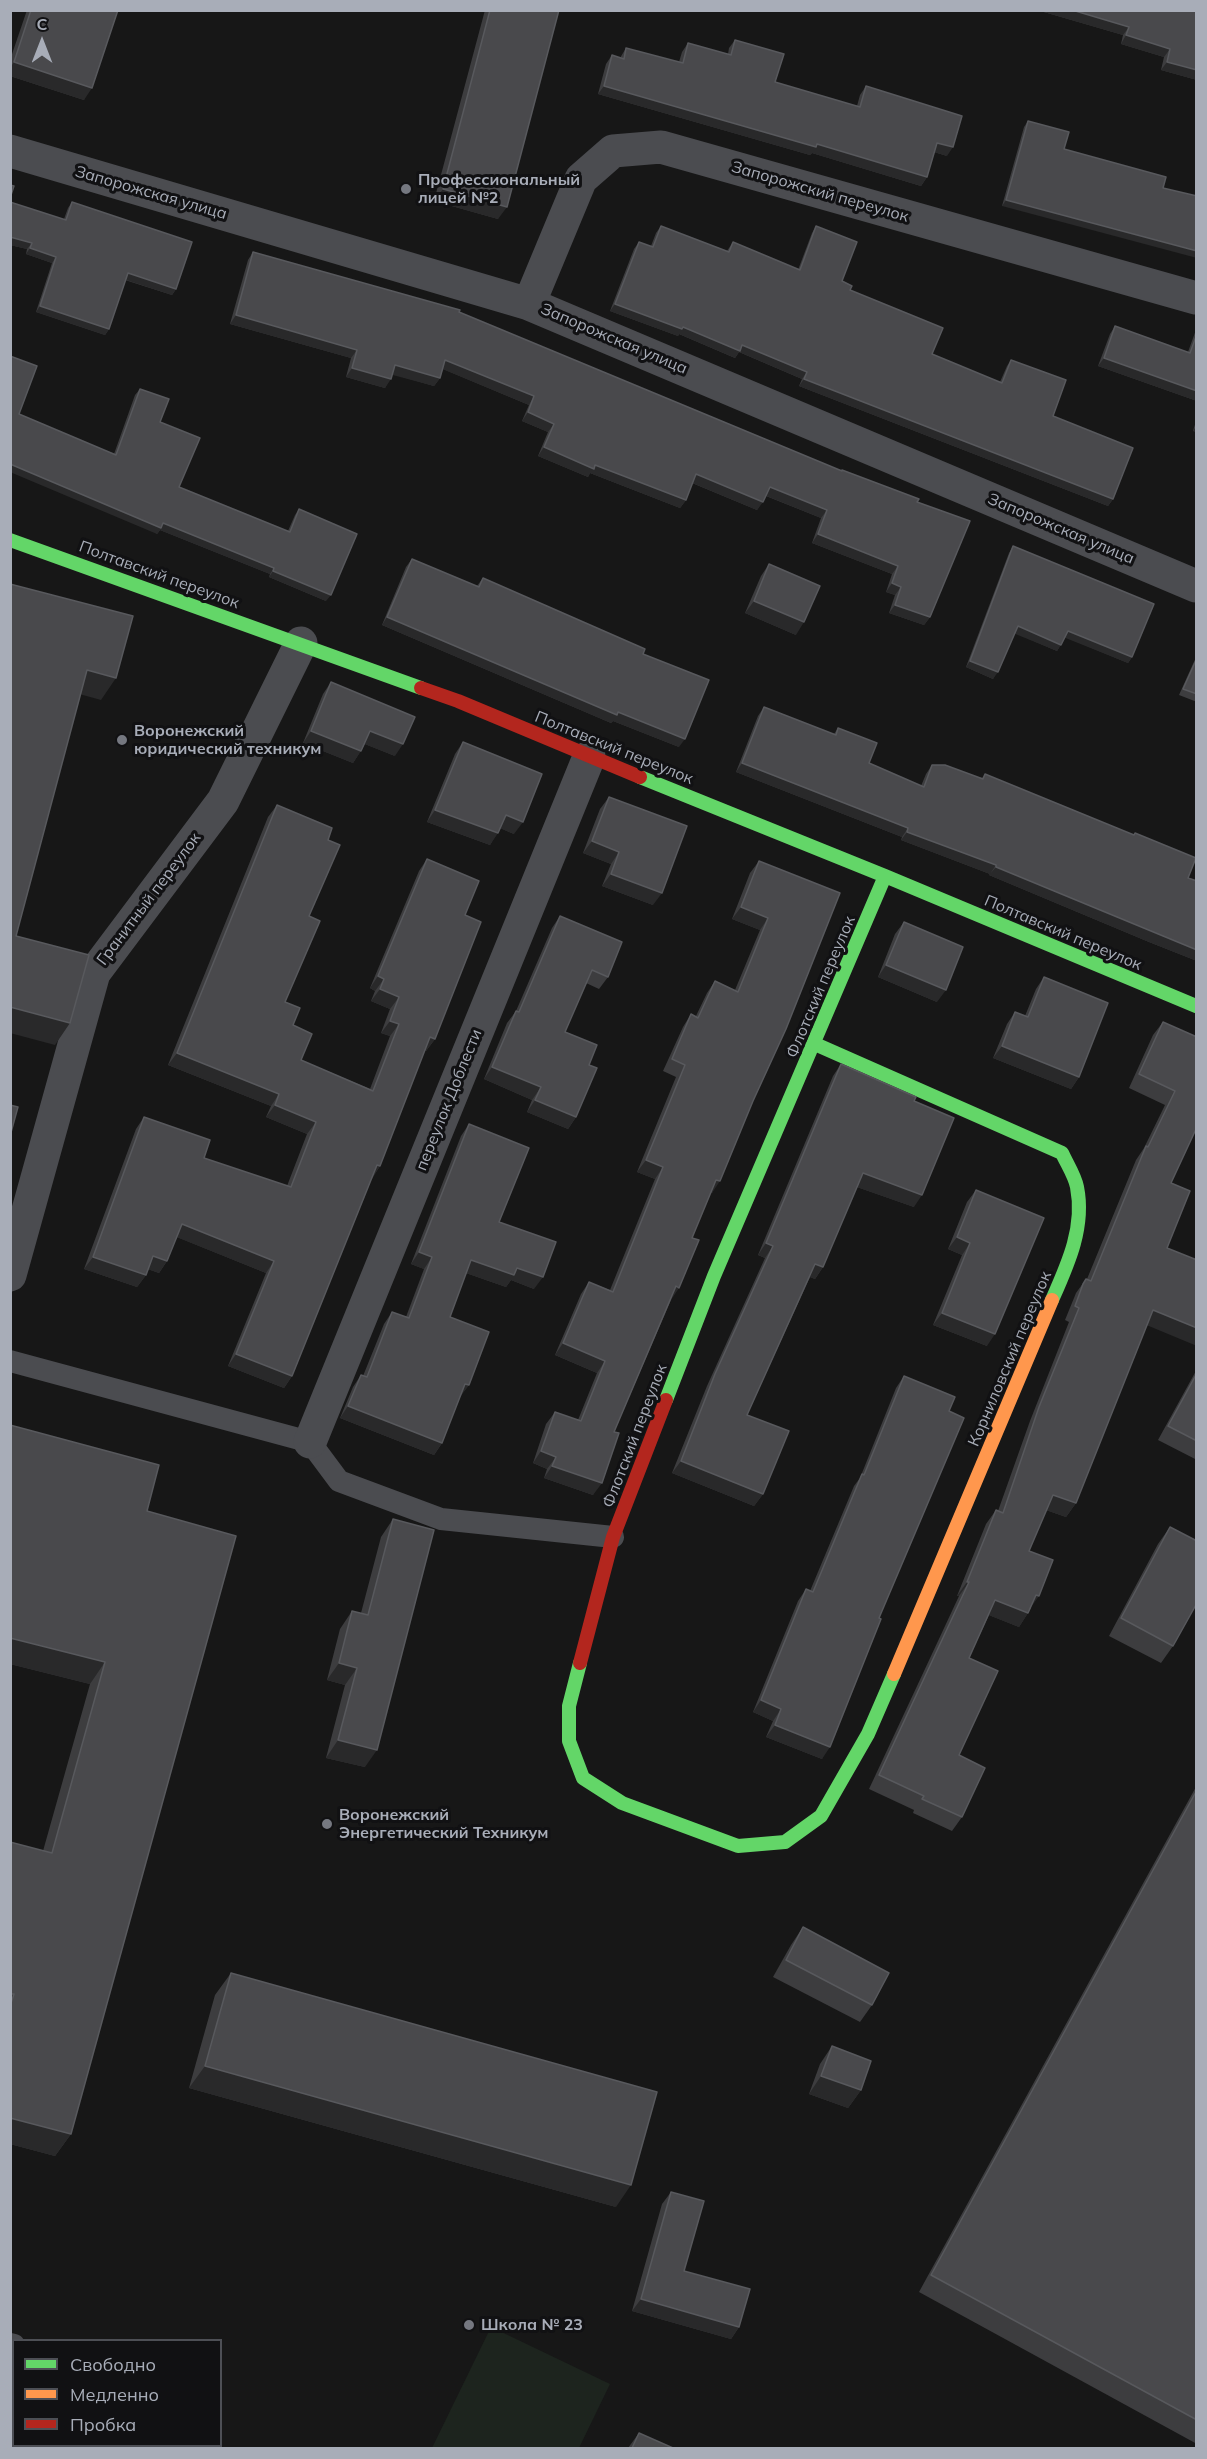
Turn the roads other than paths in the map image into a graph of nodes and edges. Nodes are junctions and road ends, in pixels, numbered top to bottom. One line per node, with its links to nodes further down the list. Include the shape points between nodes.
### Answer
1 (10, 151): 3 (street, Запорожская улица)
2 (1197, 298): 3 (street, Запорожский переулок, via 661,147 613,151 580,179)
3 (529, 304): 5 (street, Запорожская улица)
4 (10, 540): 6 (street, Полтавский переулок)
5 (1197, 586)
6 (301, 643): 7 (street, Полтавский переулок, via 458,701); 11 (street, Гранитный переулок, via 223,801 94,973)
7 (589, 757): 8 (street, Полтавский переулок); 13 (street, переулок Доблести)
8 (885, 876): 9 (street, Полтавский переулок); 10 (street, Флотский переулок)
9 (1197, 1006)
10 (815, 1044): 14 (street, Флотский переулок, via 714,1276); 15 (street, Корниловский переулок, via 1062,1153 1077,1186 1079,1223 1069,1261 872,1723)
11 (10, 1275)
12 (10, 1361): 13 (lane)
13 (310, 1442): 14 (lane, via 339,1481 441,1519)
14 (613, 1537): 15 (street, Флотский переулок, via 569,1706 569,1741 583,1778 622,1803 738,1846 785,1842)
15 (821, 1816)

